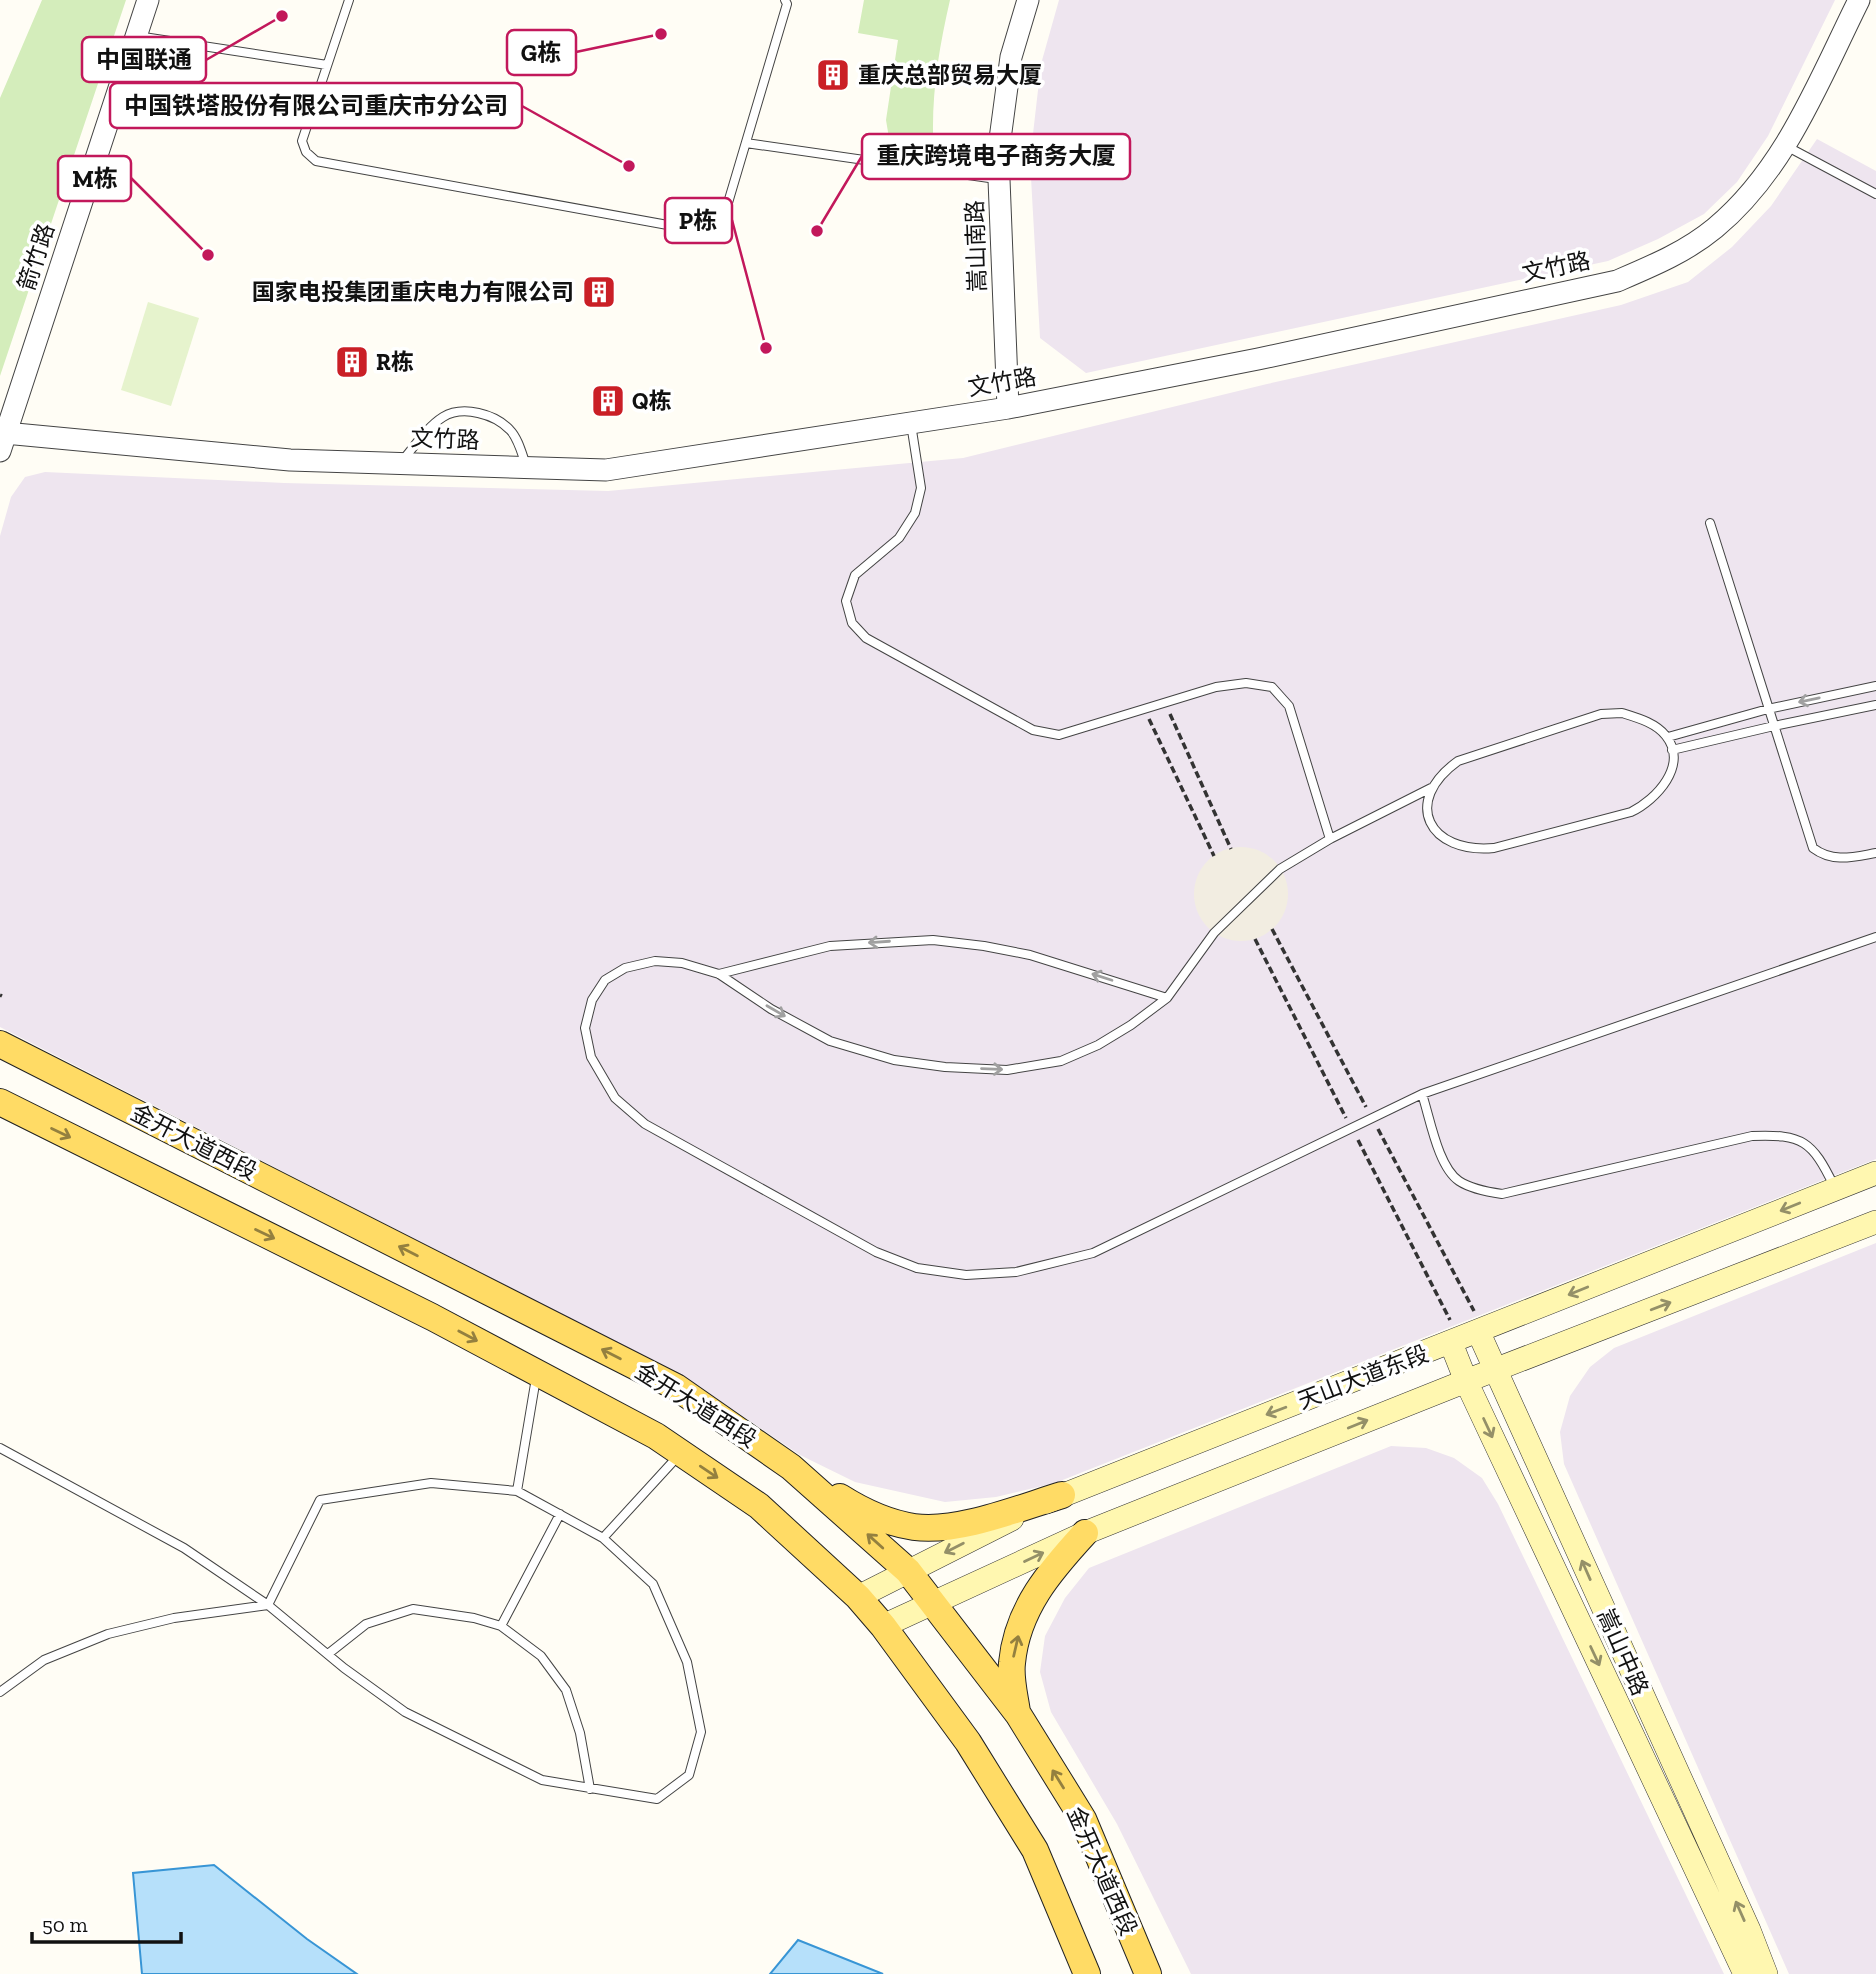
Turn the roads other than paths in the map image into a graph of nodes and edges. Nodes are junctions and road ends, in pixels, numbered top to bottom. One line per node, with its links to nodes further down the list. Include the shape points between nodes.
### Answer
1 (148, 0): 6 (street, 箭竹路)
2 (349, 0): 7 (lane)
3 (785, 0): 8 (lane)
4 (1028, 0): 10 (street, 嵩山南路, via 1011,57 998,154)
5 (1859, 0): 9 (street, 文竹路)
6 (136, 36): 7 (lane); 14 (street, 箭竹路)
7 (327, 65): 8 (lane, via 302,141 316,161 706,232 722,223)
8 (746, 143): 10 (lane)
9 (1786, 146): 11 (lane); 12 (street, 文竹路, via 1748,197 1714,229 1669,259 1618,281)
10 (999, 180): 12 (street, 嵩山南路)
11 (1876, 194)
12 (1008, 408): 13 (street, 文竹路)
13 (911, 423): 16 (street, 文竹路, via 606,470); 25 (lane, via 921,488 915,513 899,538 855,575 846,601 852,623 866,638 1033,730 1059,735 1216,687 1246,683 1272,687 1289,706)
14 (3, 442): 15 (street, 文竹路)
15 (399, 464): 16 (street, 文竹路); 16 (lane, via 441,418 462,411 499,421 512,431)
16 (527, 468)
17 (1710, 523): 20 (lane)
18 (1876, 686): 20 (lane, one-way to 20)
19 (1876, 705): 21 (lane)
20 (1768, 709): 21 (lane); 22 (lane)
21 (1774, 726): 23 (lane); 26 (lane, via 1813,848 1837,859)
22 (1668, 737): 23 (lane); 24 (lane, via 1639,718 1601,714 1458,761)
23 (1672, 750): 24 (lane, via 1668,779 1646,805 1494,848 1476,850 1443,839 1431,826 1427,810)
24 (1431, 788): 25 (lane)
25 (1330, 839): 29 (lane, via 1280,869 1214,933)
26 (1876, 853)
27 (1876, 937): 31 (lane)
28 (719, 974): 29 (lane, one-way to 28, via 1030,955 933,940 830,946); 29 (lane, one-way to 29, via 830,1041 894,1060 945,1068 1007,1070 1061,1060 1098,1045); 31 (lane, via 655,961 625,968 605,980 592,1000 585,1028 591,1057 615,1098 645,1124 876,1252 917,1268 966,1275 1016,1272 1093,1253)
29 (1167, 998)
30 (0, 1044): 43 (main road, 金开大道西段, one-way to 30, via 676,1387)
31 (1422, 1094): 34 (lane, via 1442,1160 1457,1181 1480,1190 1502,1195 1752,1136 1779,1135 1802,1141 1820,1157)
32 (0, 1102): 39 (main road, 金开大道西段, one-way to 39)
33 (1876, 1173): 34 (main road, 天山大道东段)
34 (1835, 1189): 36 (main road, 天山大道东段, one-way to 36)
35 (1876, 1222): 38 (main road, 天山大道东段, one-way to 35)
36 (1478, 1324): 37 (main road, 天山大道东段); 38 (main road, 嵩山中路)
37 (1452, 1334): 40 (main road, 嵩山中路); 45 (main road, 天山大道东段, one-way to 45)
38 (1496, 1370): 40 (main road, 天山大道东段); 62 (main road, 嵩山中路, one-way to 38)
39 (537, 1372): 42 (main road, 金开大道西段); 44 (lane)
40 (1466, 1381): 47 (main road, 天山大道东段, one-way to 40); 61 (main road, 嵩山中路, one-way to 61)
41 (0, 1448): 52 (lane, via 184,1548)
42 (681, 1452): 48 (lane); 50 (main road, 金开大道西段, one-way to 50, via 760,1506)
43 (791, 1467): 45 (main road, via 884,1520 917,1527 954,1525); 49 (main road, 金开大道西段, one-way to 43)
44 (517, 1491): 46 (lane); 52 (lane, via 431,1483 320,1500)
45 (1062, 1495): 49 (main road, 天山大道东段, one-way to 49)
46 (560, 1514): 48 (lane); 53 (lane)
47 (1086, 1533): 51 (main road, 天山大道东段, one-way to 47); 57 (main road, one-way to 47, via 1011,1665 1024,1615 1050,1571)
48 (603, 1538): 58 (lane, via 653,1584 687,1662 701,1732 689,1776 657,1799)
49 (908, 1571): 50 (main road, 天山大道东段); 51 (main road, 金开大道西段)
50 (858, 1597): 54 (main road, 金开大道西段)
51 (934, 1603): 54 (main road, 天山大道东段); 57 (main road, 金开大道西段)
52 (268, 1605): 55 (lane); 56 (lane, via 174,1618 108,1634 44,1660)
53 (501, 1626): 55 (lane, via 414,1609 366,1624); 58 (lane, via 541,1656 566,1690)
54 (883, 1626): 59 (main road, 金开大道西段, via 968,1742 1035,1850)
55 (328, 1654): 58 (lane, via 405,1712 542,1780)
56 (0, 1692)
57 (1018, 1714): 60 (main road, 金开大道西段, one-way to 57, via 1083,1819)
58 (590, 1789)
59 (1087, 1974)
60 (1148, 1974)
61 (1745, 1974)
62 (1766, 1974)

